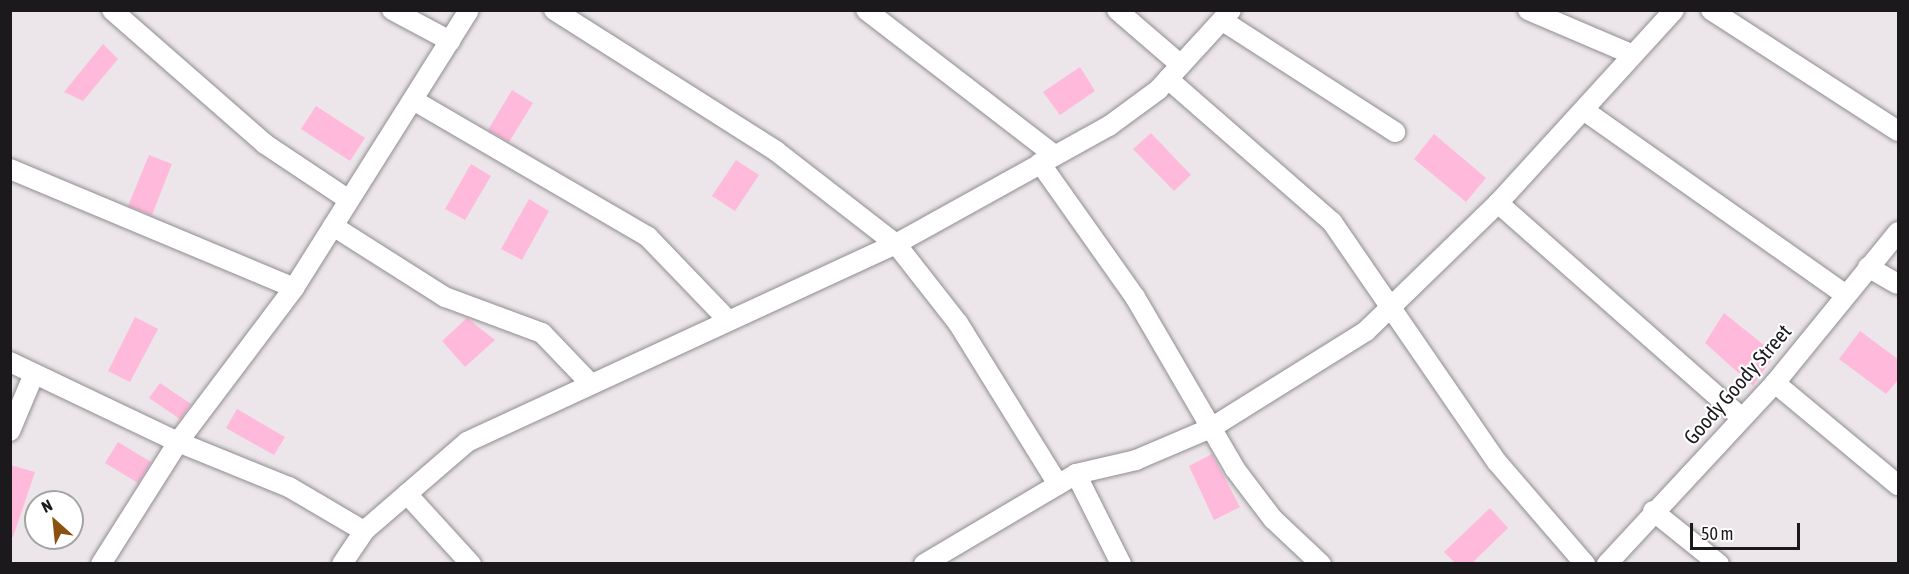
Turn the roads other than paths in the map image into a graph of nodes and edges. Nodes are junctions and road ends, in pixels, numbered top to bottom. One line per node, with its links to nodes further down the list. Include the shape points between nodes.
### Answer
1 (112, 10): 20 (street, via 265,144)
2 (392, 10): 11 (street)
3 (469, 10): 11 (street)
4 (554, 10): 24 (street, via 776,151)
5 (866, 10): 18 (street)
6 (1118, 10): 13 (street)
7 (1528, 10): 12 (street)
8 (1674, 10): 12 (street)
9 (1711, 10): 16 (street)
10 (1227, 16): 13 (street); 17 (street)
11 (450, 41): 14 (street)
12 (1631, 54): 15 (street)
13 (1175, 72): 18 (street, via 1109,126); 29 (street, via 1332,222)
14 (413, 100): 20 (street); 30 (street, via 648,237)
15 (1585, 111): 21 (street); 28 (street)
16 (1899, 131)
17 (1395, 132)
18 (1046, 158): 24 (street); 36 (street, via 1135,297)
19 (10, 169): 27 (street)
20 (349, 200): 22 (street)
21 (1498, 203): 29 (street); 35 (street)
22 (333, 226): 27 (street); 33 (street, via 446,297 542,333)
23 (1899, 232): 25 (street, Goody Goody Street)
24 (896, 244): 30 (street); 40 (street, via 958,323)
25 (1868, 267): 26 (street); 28 (street, Goody Goody Street)
26 (1899, 284)
27 (294, 288): 38 (street)
28 (1844, 294): 34 (street, Goody Goody Street)
29 (1389, 306): 36 (street, via 1366,331); 51 (street, via 1497,462)
30 (727, 319): 33 (street)
31 (10, 362): 32 (street)
32 (34, 374): 37 (street); 38 (street)
33 (589, 382): 42 (street, via 467,442)
34 (1775, 383): 35 (street, Goody Goody Street); 41 (street)
35 (1742, 418): 43 (street, Goody Goody Street)
36 (1211, 428): 39 (street, via 1136,459); 50 (street, via 1273,519)
37 (10, 431)
38 (178, 442): 44 (street, via 289,487); 46 (street)
39 (1076, 474): 40 (street); 49 (street)
40 (1058, 484): 45 (street)
41 (1899, 485)
42 (407, 494): 44 (street); 48 (street)
43 (1653, 511): 52 (street, Goody Goody Street); 53 (street)
44 (364, 531): 47 (street)
45 (931, 562)
46 (101, 564)
47 (342, 564)
48 (471, 564)
49 (1120, 564)
50 (1321, 564)
51 (1585, 564)
52 (1606, 564)
53 (1719, 564)

